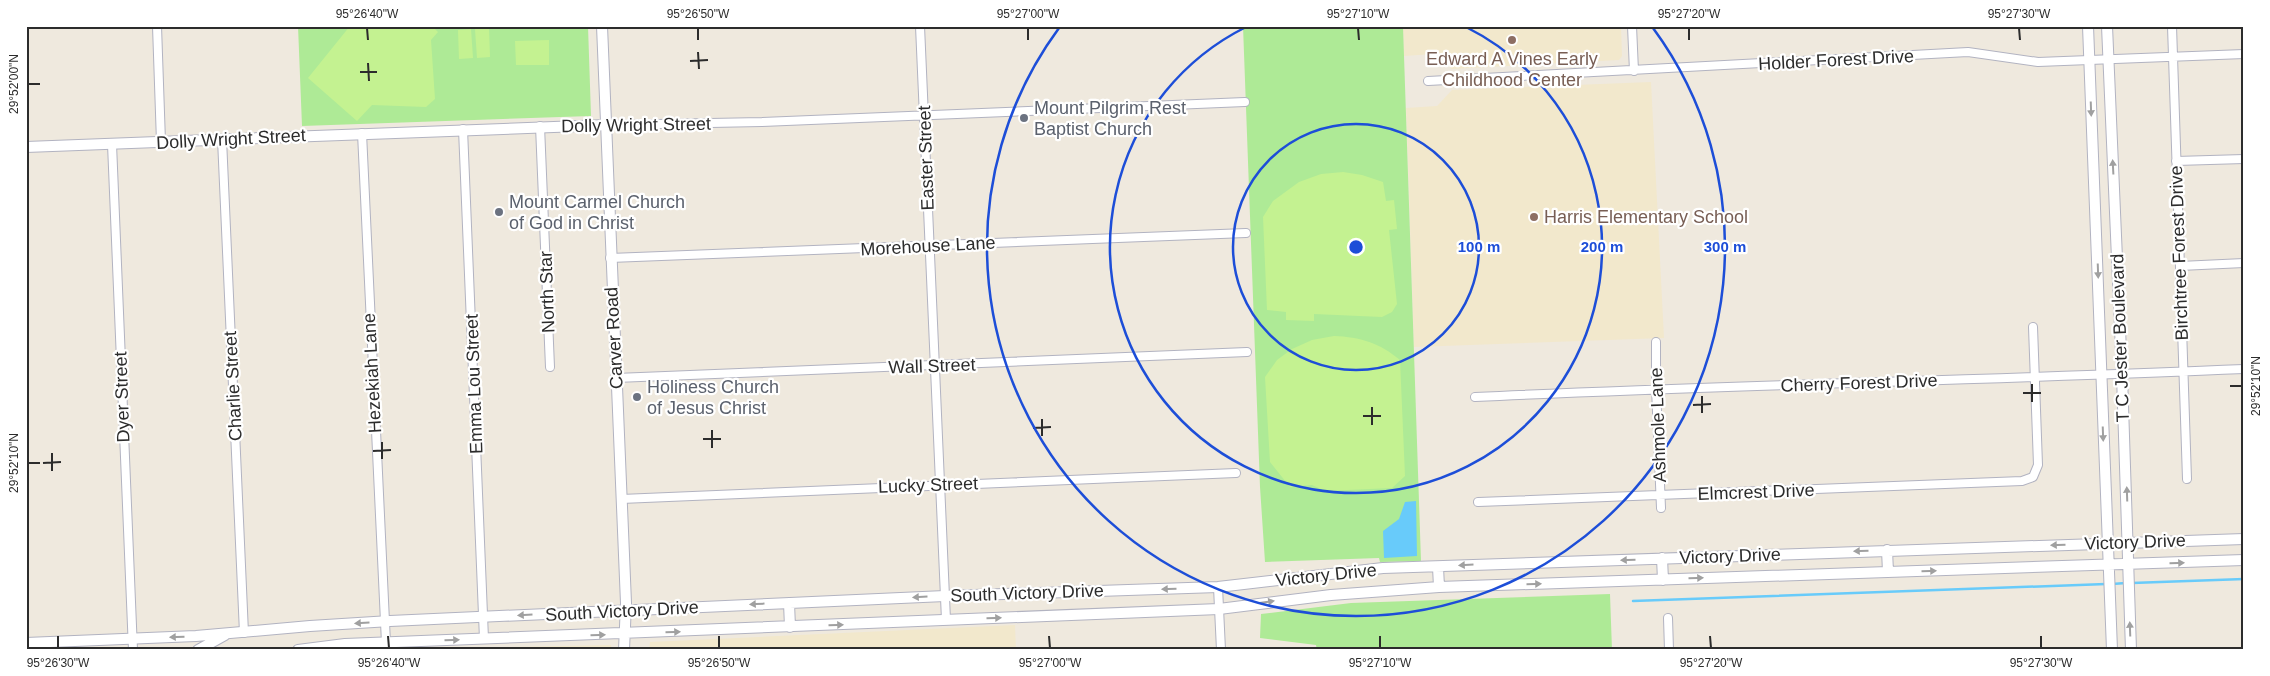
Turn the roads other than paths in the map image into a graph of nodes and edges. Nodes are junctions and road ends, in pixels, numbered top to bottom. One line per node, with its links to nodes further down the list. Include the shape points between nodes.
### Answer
1 (157, 26): 21 (street)
2 (602, 26): 16 (main road, Carver Road)
3 (920, 26): 15 (street, Easter Street)
4 (1632, 26): 12 (street)
5 (2088, 26): 11 (main road, T C Jester Boulevard)
6 (2107, 26): 10 (main road, T C Jester Boulevard)
7 (2172, 26): 9 (street, Birchtree Forest Drive)
8 (2244, 54): 9 (street, Holder Forest Drive)
9 (2174, 57): 10 (street, Holder Forest Drive); 25 (street, Birchtree Forest Drive)
10 (2108, 59): 11 (street, Holder Forest Drive); 27 (main road, T C Jester Boulevard, one-way to 10)
11 (2089, 60): 12 (street, Holder Forest Drive, via 2038,62 1968,52); 26 (main road, T C Jester Boulevard, one-way to 26)
12 (1634, 71): 13 (street, Holder Forest Drive)
13 (1428, 80)
14 (1245, 102): 15 (street, Dolly Wright Street)
15 (924, 115): 16 (street, Dolly Wright Street); 29 (street, Easter Street)
16 (606, 125): 17 (main road, Dolly Wright Street); 30 (main road, Carver Road)
17 (540, 126): 18 (main road, Dolly Wright Street); 37 (street, North Star)
18 (463, 129): 19 (main road, Dolly Wright Street); 70 (street, Emma Lou Street)
19 (362, 133): 20 (main road, Dolly Wright Street); 73 (street, Hezekiah Lane)
20 (222, 140): 21 (main road, Dolly Wright Street); 75 (street, Charlie Street)
21 (161, 142): 22 (main road, Dolly Wright Street)
22 (112, 144): 23 (main road, Dolly Wright Street); 81 (street, Dyer Street)
23 (26, 148)
24 (2244, 159): 25 (street)
25 (2176, 161): 32 (street, Birchtree Forest Drive)
26 (2095, 204): 27 (main road); 40 (main road, T C Jester Boulevard, one-way to 40)
27 (2115, 204): 41 (main road, T C Jester Boulevard)
28 (1246, 233): 29 (street, Morehouse Lane)
29 (930, 245): 30 (street, Morehouse Lane); 36 (street, Easter Street)
30 (610, 258): 42 (main road, Carver Road)
31 (2244, 263): 32 (street)
32 (2180, 266): 39 (street, Birchtree Forest Drive)
33 (2033, 328): 43 (street)
34 (1656, 342): 44 (street, Ashmole Lane)
35 (1247, 352): 36 (street, Wall Street)
36 (936, 366): 42 (street, Wall Street); 48 (street, Easter Street)
37 (550, 367)
38 (2244, 369): 39 (street, Cherry Forest Drive)
39 (2183, 372): 41 (street, Cherry Forest Drive); 47 (street, Birchtree Forest Drive)
40 (2101, 375): 41 (street, Cherry Forest Drive); 43 (street, Cherry Forest Drive); 55 (main road, T C Jester Boulevard, one-way to 55)
41 (2122, 375): 54 (main road, T C Jester Boulevard, one-way to 41)
42 (616, 378): 50 (main road, Carver Road)
43 (2036, 378): 44 (street, Cherry Forest Drive); 49 (street, Elmcrest Drive, via 2038,465 2033,476 2022,481)
44 (1656, 388): 45 (street, Cherry Forest Drive); 49 (street, Ashmole Lane)
45 (1475, 396)
46 (1236, 473): 48 (street, Lucky Street)
47 (2187, 479)
48 (940, 485): 50 (street, Lucky Street); 66 (street, Easter Street)
49 (1660, 494): 51 (street, Elmcrest Drive); 52 (street, Ashmole Lane)
50 (621, 499): 69 (main road, Carver Road)
51 (1478, 502)
52 (1661, 508)
53 (2244, 539): 54 (main road, Victory Drive)
54 (2128, 542): 55 (main road, Victory Drive); 60 (main road, T C Jester Boulevard)
55 (2107, 543): 56 (main road, Victory Drive, one-way to 56); 61 (main road, T C Jester Boulevard)
56 (1886, 550): 57 (main road, Victory Drive, one-way to 57); 62 (main road)
57 (1662, 558): 59 (main road, Victory Drive, one-way to 59); 63 (main road)
58 (2244, 560): 60 (main road, Victory Drive, one-way to 58)
59 (1438, 567): 64 (main road, Victory Drive, via 1332,573); 65 (main road)
60 (2129, 570): 61 (main road, Victory Drive); 88 (main road, T C Jester Boulevard, one-way to 60)
61 (2108, 571): 62 (main road, Victory Drive, one-way to 61); 87 (main road, T C Jester Boulevard)
62 (1888, 572): 63 (main road, Victory Drive, one-way to 62)
63 (1663, 580): 65 (main road, Victory Drive, one-way to 63)
64 (1218, 587): 66 (main road, South Victory Drive, one-way to 66); 68 (street)
65 (1438, 587): 68 (main road, Victory Drive, one-way to 65, via 1330,595)
66 (945, 596): 67 (main road, South Victory Drive, one-way to 67); 72 (street, Easter Street)
67 (789, 603): 69 (main road, South Victory Drive, one-way to 69); 74 (main road)
68 (1219, 609): 72 (main road, South Victory Drive, one-way to 68); 85 (street)
69 (626, 610): 70 (main road, South Victory Drive, one-way to 70); 77 (main road, Carver Road)
70 (484, 617): 73 (main road, South Victory Drive); 78 (street, Emma Lou Street)
71 (1668, 618): 86 (street)
72 (946, 620): 74 (main road, South Victory Drive, one-way to 72)
73 (383, 622): 75 (main road, South Victory Drive, one-way to 75); 80 (street, Hezekiah Lane)
74 (790, 627): 77 (main road, South Victory Drive, one-way to 74)
75 (244, 633): 76 (main road, South Victory Drive)
76 (226, 634): 81 (main road, South Victory Drive, one-way to 81); 82 (main road)
77 (624, 634): 78 (main road, South Victory Drive, one-way to 77); 84 (main road, Carver Road)
78 (484, 639): 80 (main road, South Victory Drive, one-way to 78)
79 (26, 643): 81 (main road, South Victory Drive)
80 (386, 643): 83 (main road, South Victory Drive)
81 (132, 644)
82 (198, 650)
83 (298, 650)
84 (624, 650)
85 (1221, 650)
86 (1668, 650)
87 (2112, 650)
88 (2131, 650)

